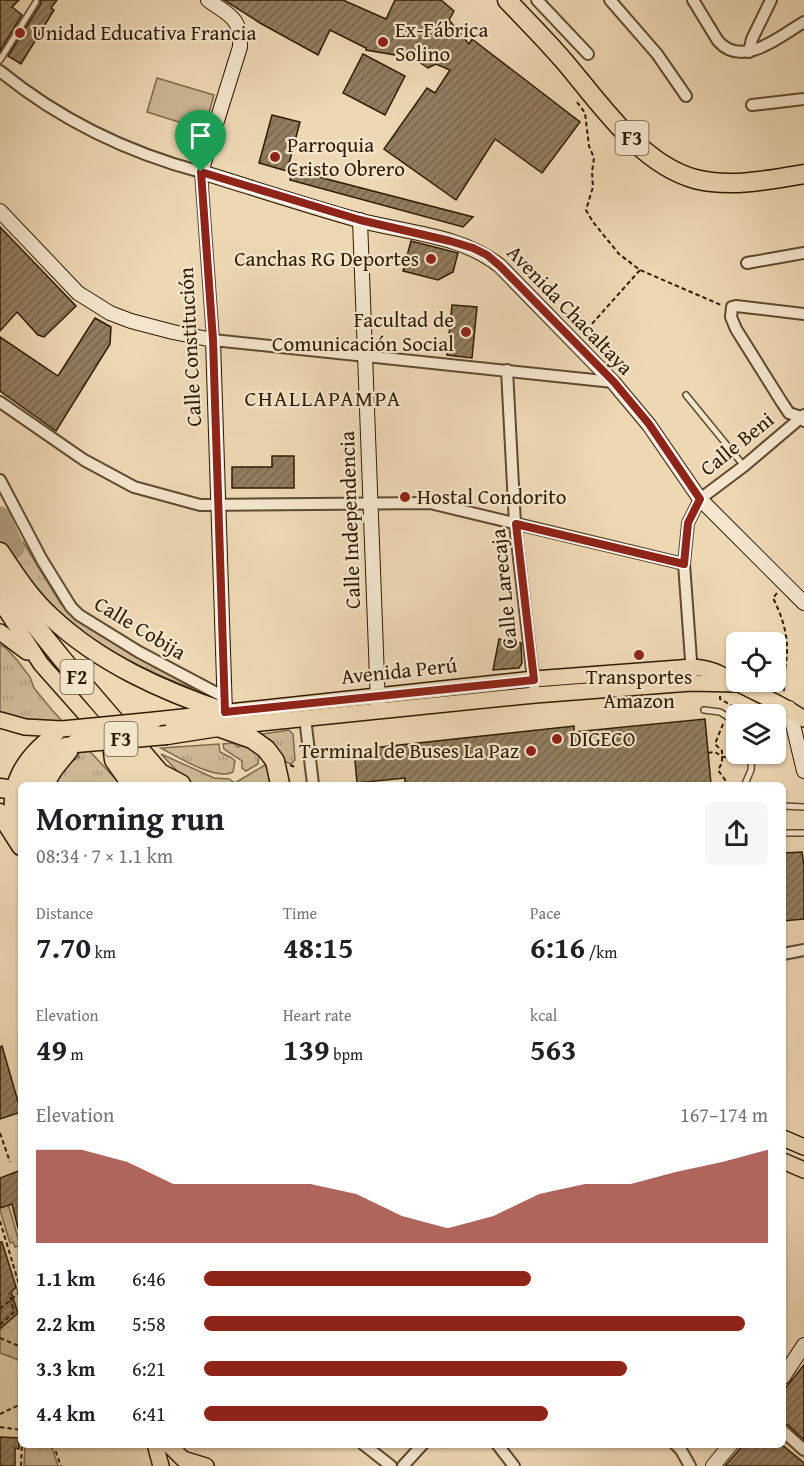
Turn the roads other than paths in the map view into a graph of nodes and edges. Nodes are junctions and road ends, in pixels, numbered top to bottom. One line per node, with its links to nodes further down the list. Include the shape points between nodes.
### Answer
1 (208, 0): 16 (street, Calle Constitución, via 236,20 241,31 240,47)
2 (507, 0): 17 (highway, F3, via 600,105 662,165 695,179 718,183)
3 (537, 0): 10 (street)
4 (610, 0): 13 (street, via 657,54)
5 (693, 0): 9 (street, via 722,46)
6 (771, 0): 9 (street)
7 (36, 2): 11 (lane)
8 (804, 22): 9 (street)
9 (749, 52)
10 (588, 54)
11 (0, 60)
12 (0, 72): 16 (street, Avenida Chacaltaya, via 48,107 106,139)
13 (686, 96)
14 (804, 99): 15 (street)
15 (752, 105)
16 (201, 172): 19 (street, Avenida Chacaltaya); 23 (street, Calle Constitución)
17 (804, 174)
18 (0, 211): 23 (street, via 78,293 110,313)
19 (360, 220): 24 (street, Calle Independencia); 26 (street, Avenida Chacaltaya, via 450,241 487,255)
20 (804, 253): 21 (street)
21 (747, 262)
22 (804, 314): 29 (street, via 732,307 731,316 780,401 789,413)
23 (213, 340): 24 (street); 34 (street, Calle Constitución)
24 (365, 355): 25 (street); 33 (street, Calle Independencia)
25 (507, 370): 26 (street); 35 (street, Calle Larecaja)
26 (614, 382): 32 (street, Avenida Chacaltaya, via 649,424)
27 (686, 395): 30 (lane)
28 (0, 402): 34 (street, via 84,460 134,487 200,505)
29 (803, 418): 30 (street, Calle Beni)
30 (744, 466): 32 (street, Calle Beni)
31 (0, 480): 54 (street, Calle Cobija, via 71,607)
32 (700, 499): 37 (street, Calle Beni, via 688,523); 40 (street, Avenida Chacaltaya)
33 (370, 504): 34 (street); 35 (street, via 430,502); 50 (street, Calle Independencia)
34 (217, 505): 54 (street, Calle Constitución)
35 (516, 524): 37 (street); 45 (street, Calle Larecaja)
36 (0, 552): 54 (highway, via 52,618 90,648 140,678)
37 (684, 564): 43 (street, Calle Beni)
38 (0, 577): 64 (highway, F2, via 50,646)
39 (0, 601): 42 (main road, F2)
40 (804, 603)
41 (0, 632): 42 (main road)
42 (41, 664): 61 (main road, F2)
43 (693, 667): 44 (main road, Avenida Perú); 45 (main road, Avenida Perú); 46 (street, Calle Beni)
44 (726, 676)
45 (534, 680): 49 (street, Calle Larecaja); 50 (main road, Avenida Perú)
46 (691, 683): 47 (main road, Avenida Perú); 49 (main road, Avenida Perú)
47 (726, 684)
48 (755, 692): 51 (main road, Avenida Perú)
49 (535, 695): 50 (main road, Avenida Perú)
50 (378, 703): 53 (main road, Avenida Perú)
51 (789, 708): 56 (main road, Avenida Perú); 59 (street)
52 (704, 710): 55 (lane)
53 (304, 711): 54 (main road, Avenida Perú); 69 (street)
54 (222, 712): 58 (main road, Avenida Perú, bridge); 60 (highway, Avenida Perú / F3, bridge, via 167,735); 68 (highway, via 275,761)
55 (726, 716)
56 (804, 719)
57 (0, 720): 58 (main road, Avenida Perú, via 26,727)
58 (62, 729): 71 (main road, via 27,758)
59 (801, 743): 63 (street)
60 (74, 744): 65 (highway, F3, via 50,753); 66 (highway)
61 (112, 744): 64 (main road); 67 (highway, F2, via 114,760)
62 (751, 764): 70 (lane)
63 (804, 771)
64 (161, 781)
65 (32, 782)
66 (47, 782)
67 (130, 782)
68 (280, 782)
69 (313, 782)
70 (746, 782)
71 (11, 790): 76 (main road, via 12,820)
72 (786, 806): 73 (lane)
73 (804, 807)
74 (0, 813): 78 (highway)
75 (786, 832): 77 (lane)
76 (18, 833)
77 (804, 833)
78 (18, 841)
79 (804, 950): 80 (street)
80 (786, 953)
81 (786, 1139): 82 (main road)
82 (804, 1147)
83 (786, 1162): 84 (main road)
84 (804, 1170)
85 (804, 1345): 86 (street)
86 (786, 1372)
87 (786, 1434): 95 (street)
88 (156, 1448): 96 (main road)
89 (172, 1448): 97 (main road, via 183,1459)
90 (368, 1448): 98 (street)
91 (419, 1448): 99 (street)
92 (500, 1448): 100 (street)
93 (679, 1448): 101 (street)
94 (728, 1448): 102 (street)
95 (804, 1450)
96 (161, 1466)
97 (206, 1466)
98 (391, 1466)
99 (403, 1466)
100 (514, 1466)
101 (690, 1466)
102 (713, 1466)

